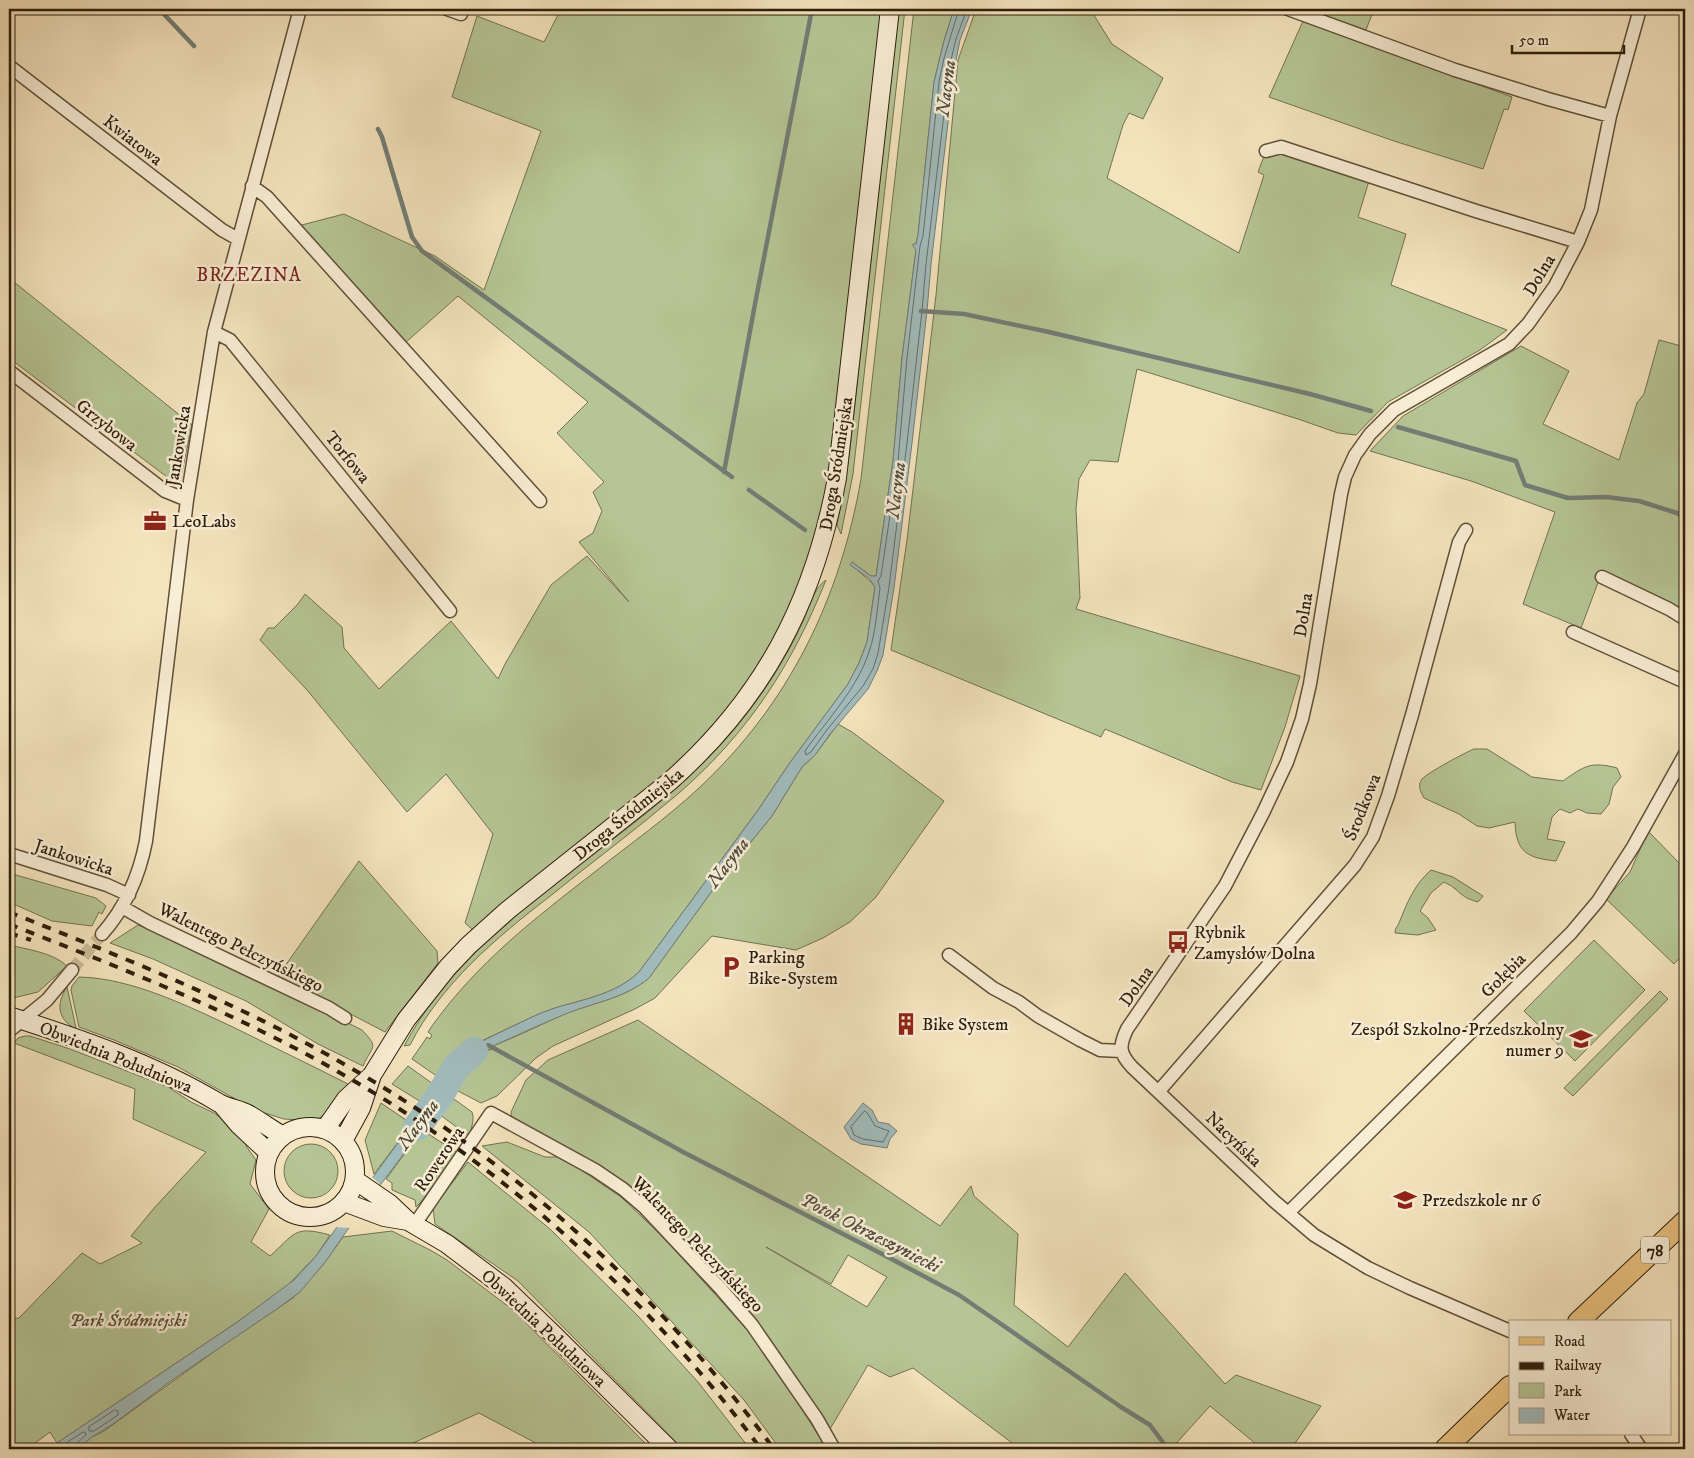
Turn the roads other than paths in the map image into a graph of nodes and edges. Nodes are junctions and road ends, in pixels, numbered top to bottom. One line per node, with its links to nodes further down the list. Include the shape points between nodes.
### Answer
1 (300, 9): 10 (street, Jankowicka)
2 (447, 9): 6 (street)
3 (890, 9): 34 (main road, Droga Śródmiejska, via 837,478 820,553 796,616 761,678 730,721 669,782 469,945 416,1007)
4 (1288, 9): 8 (street, via 1455,70)
5 (1640, 9): 8 (street, Dolna)
6 (461, 14)
7 (9, 66): 11 (street, Kwiatowa)
8 (1610, 116): 12 (street, Dolna, via 1592,210)
9 (1266, 151): 12 (street, Dolna, via 1281,147)
10 (252, 186): 11 (street, Jankowicka); 16 (street, via 266,197)
11 (238, 239): 13 (street, Jankowicka)
12 (1578, 242): 33 (street, Dolna, via 1555,286 1509,344 1394,410 1355,455 1341,494 1310,684 1287,762 1225,886 1128,1029)
13 (214, 332): 15 (street, Jankowicka); 19 (street, Torfowa, via 230,340)
14 (9, 371): 15 (street, Grzybowa, via 165,491)
15 (187, 500): 25 (street, Jankowicka, via 146,841)
16 (540, 501)
17 (1466, 530): 35 (street, Środkowa, via 1459,542 1412,715 1373,837 1355,865)
18 (1602, 577): 20 (street)
19 (450, 611)
20 (1685, 619)
21 (1573, 632): 22 (street)
22 (1685, 682)
23 (1685, 754): 45 (street, Gołębia, via 1633,847 1598,901 1571,933)
24 (9, 854): 25 (street, Jankowicka)
25 (129, 895): 26 (street, Jankowicka)
26 (122, 907): 27 (street, Jankowicka); 31 (street, Walentego Pełczyńskiego)
27 (102, 934)
28 (949, 955): 33 (street, via 1038,1016 1100,1050)
29 (72, 970): 30 (street, via 47,1000)
30 (16, 1018): 32 (street); 36 (main road, Obwiednia Południowa, via 123,1056)
31 (345, 1018)
32 (9, 1031)
33 (1121, 1052): 35 (street, Nacyńska, via 1125,1060)
34 (372, 1075): 38 (main road, Droga Śródmiejska, via 346,1099); 40 (main road, Droga Śródmiejska, via 361,1108)
35 (1159, 1091): 45 (street, Nacyńska)
36 (220, 1103): 39 (main road, Obwiednia Południowa, via 246,1113); 41 (main road, Obwiednia Południowa)
37 (491, 1113): 47 (street, Rowerowa); 53 (street, Walentego Pełczyńskiego, via 595,1170 644,1207 752,1325)
38 (325, 1129): 39 (main road, via 303,1127); 40 (main road)
39 (283, 1136): 41 (main road)
40 (343, 1141): 42 (main road, via 355,1163)
41 (269, 1153): 43 (main road, via 265,1171 269,1189 286,1210 301,1216 317,1216 332,1212)
42 (355, 1180): 43 (main road); 44 (main road, Obwiednia Południowa)
43 (344, 1202): 44 (main road, Obwiednia Południowa)
44 (387, 1210): 47 (main road, Obwiednia Południowa)
45 (1288, 1213): 49 (street, Nacyńska, via 1314,1235 1368,1268)
46 (1685, 1221): 48 (main road, 78)
47 (412, 1223): 52 (main road, Obwiednia Południowa, via 460,1253 511,1293)
48 (1580, 1320)
49 (1509, 1331)
50 (1509, 1387): 54 (main road)
51 (1632, 1436): 55 (street)
52 (669, 1449)
53 (834, 1449)
54 (1445, 1449)
55 (1641, 1449)

